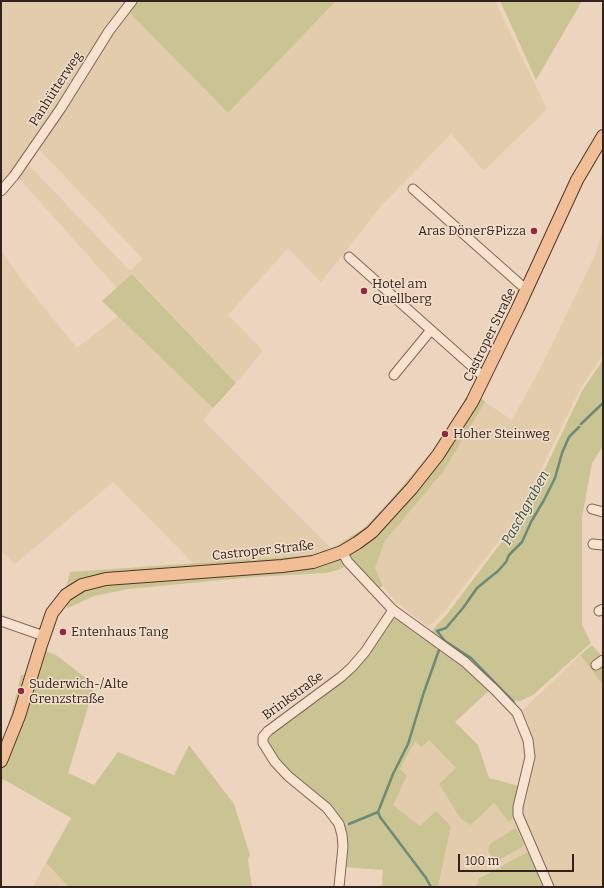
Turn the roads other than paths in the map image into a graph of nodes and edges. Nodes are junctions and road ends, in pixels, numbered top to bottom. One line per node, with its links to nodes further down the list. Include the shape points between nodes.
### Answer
1 (132, 1): 4 (street, Panhütterweg, via 109,31 61,108)
2 (603, 136): 6 (main road, Castroper Straße, via 577,180)
3 (413, 189): 6 (street, via 521,285)
4 (1, 191)
5 (349, 257): 7 (street)
6 (528, 288): 9 (main road, Castroper Straße)
7 (431, 330): 8 (street); 9 (street)
8 (394, 375)
9 (485, 378): 14 (main road, Castroper Straße, via 450,436 412,488 372,532)
10 (592, 509): 11 (street)
11 (603, 512)
12 (593, 544): 13 (street)
13 (603, 545)
14 (342, 552): 15 (street, via 348,562); 17 (main road, Castroper Straße, via 313,562 282,566 106,579 82,585 66,595 52,613)
15 (393, 610): 19 (street, Brinkstraße, via 358,661 341,677 263,736 264,743 275,762 327,808 339,824 344,846); 20 (street, via 465,662 517,713 528,740 530,757 518,815)
16 (1, 621): 17 (street)
17 (44, 636): 18 (main road, Castroper Straße, via 19,716)
18 (1, 761)
19 (339, 887)
20 (548, 887)

